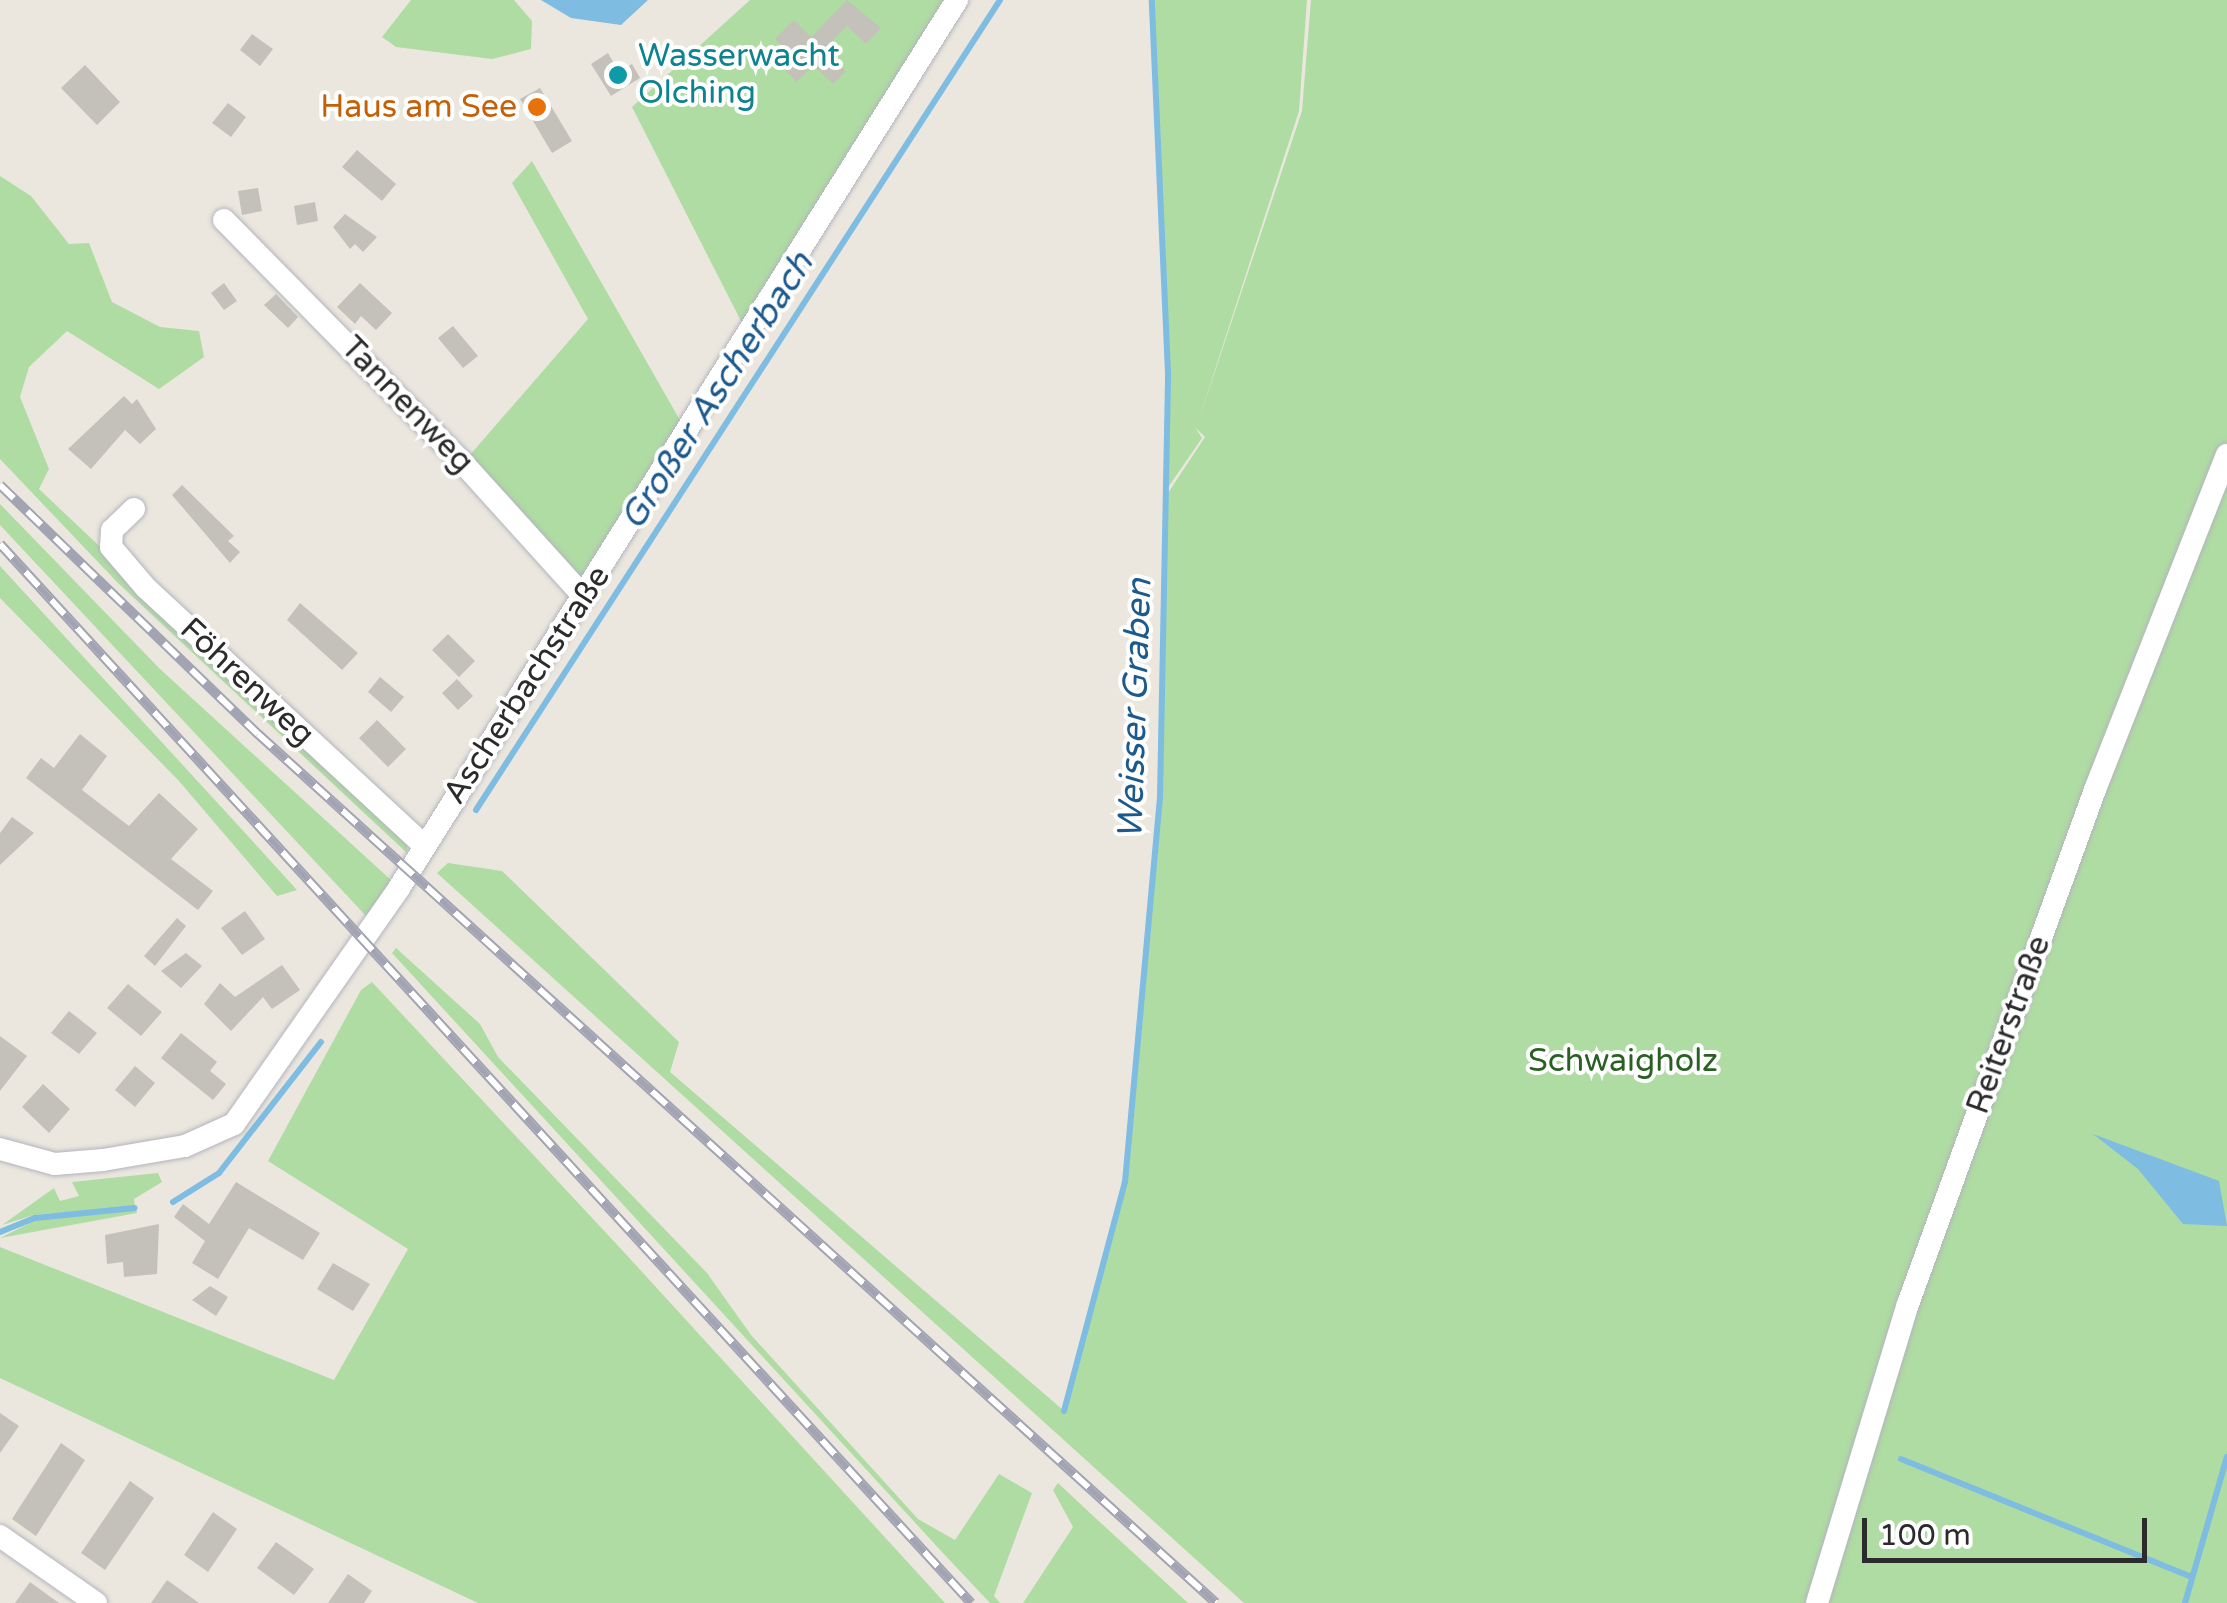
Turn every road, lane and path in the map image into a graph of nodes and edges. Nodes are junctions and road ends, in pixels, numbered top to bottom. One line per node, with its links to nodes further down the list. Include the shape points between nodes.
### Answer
1 (957, 0): 5 (street, Ascherbachstraße)
2 (224, 220): 5 (street, Tannenweg, via 450,449)
3 (2227, 455): 10 (street, Reiterstraße, via 2089,806 1908,1304)
4 (134, 509): 6 (street, Föhrenweg, via 112,530 111,547 146,588)
5 (584, 598): 6 (street, Ascherbachstraße)
6 (424, 845): 7 (street, Ascherbachstraße, via 234,1124 215,1136 55,1164)
7 (0, 1149)
8 (0, 1536): 9 (street)
9 (96, 1603)
10 (1817, 1603)

